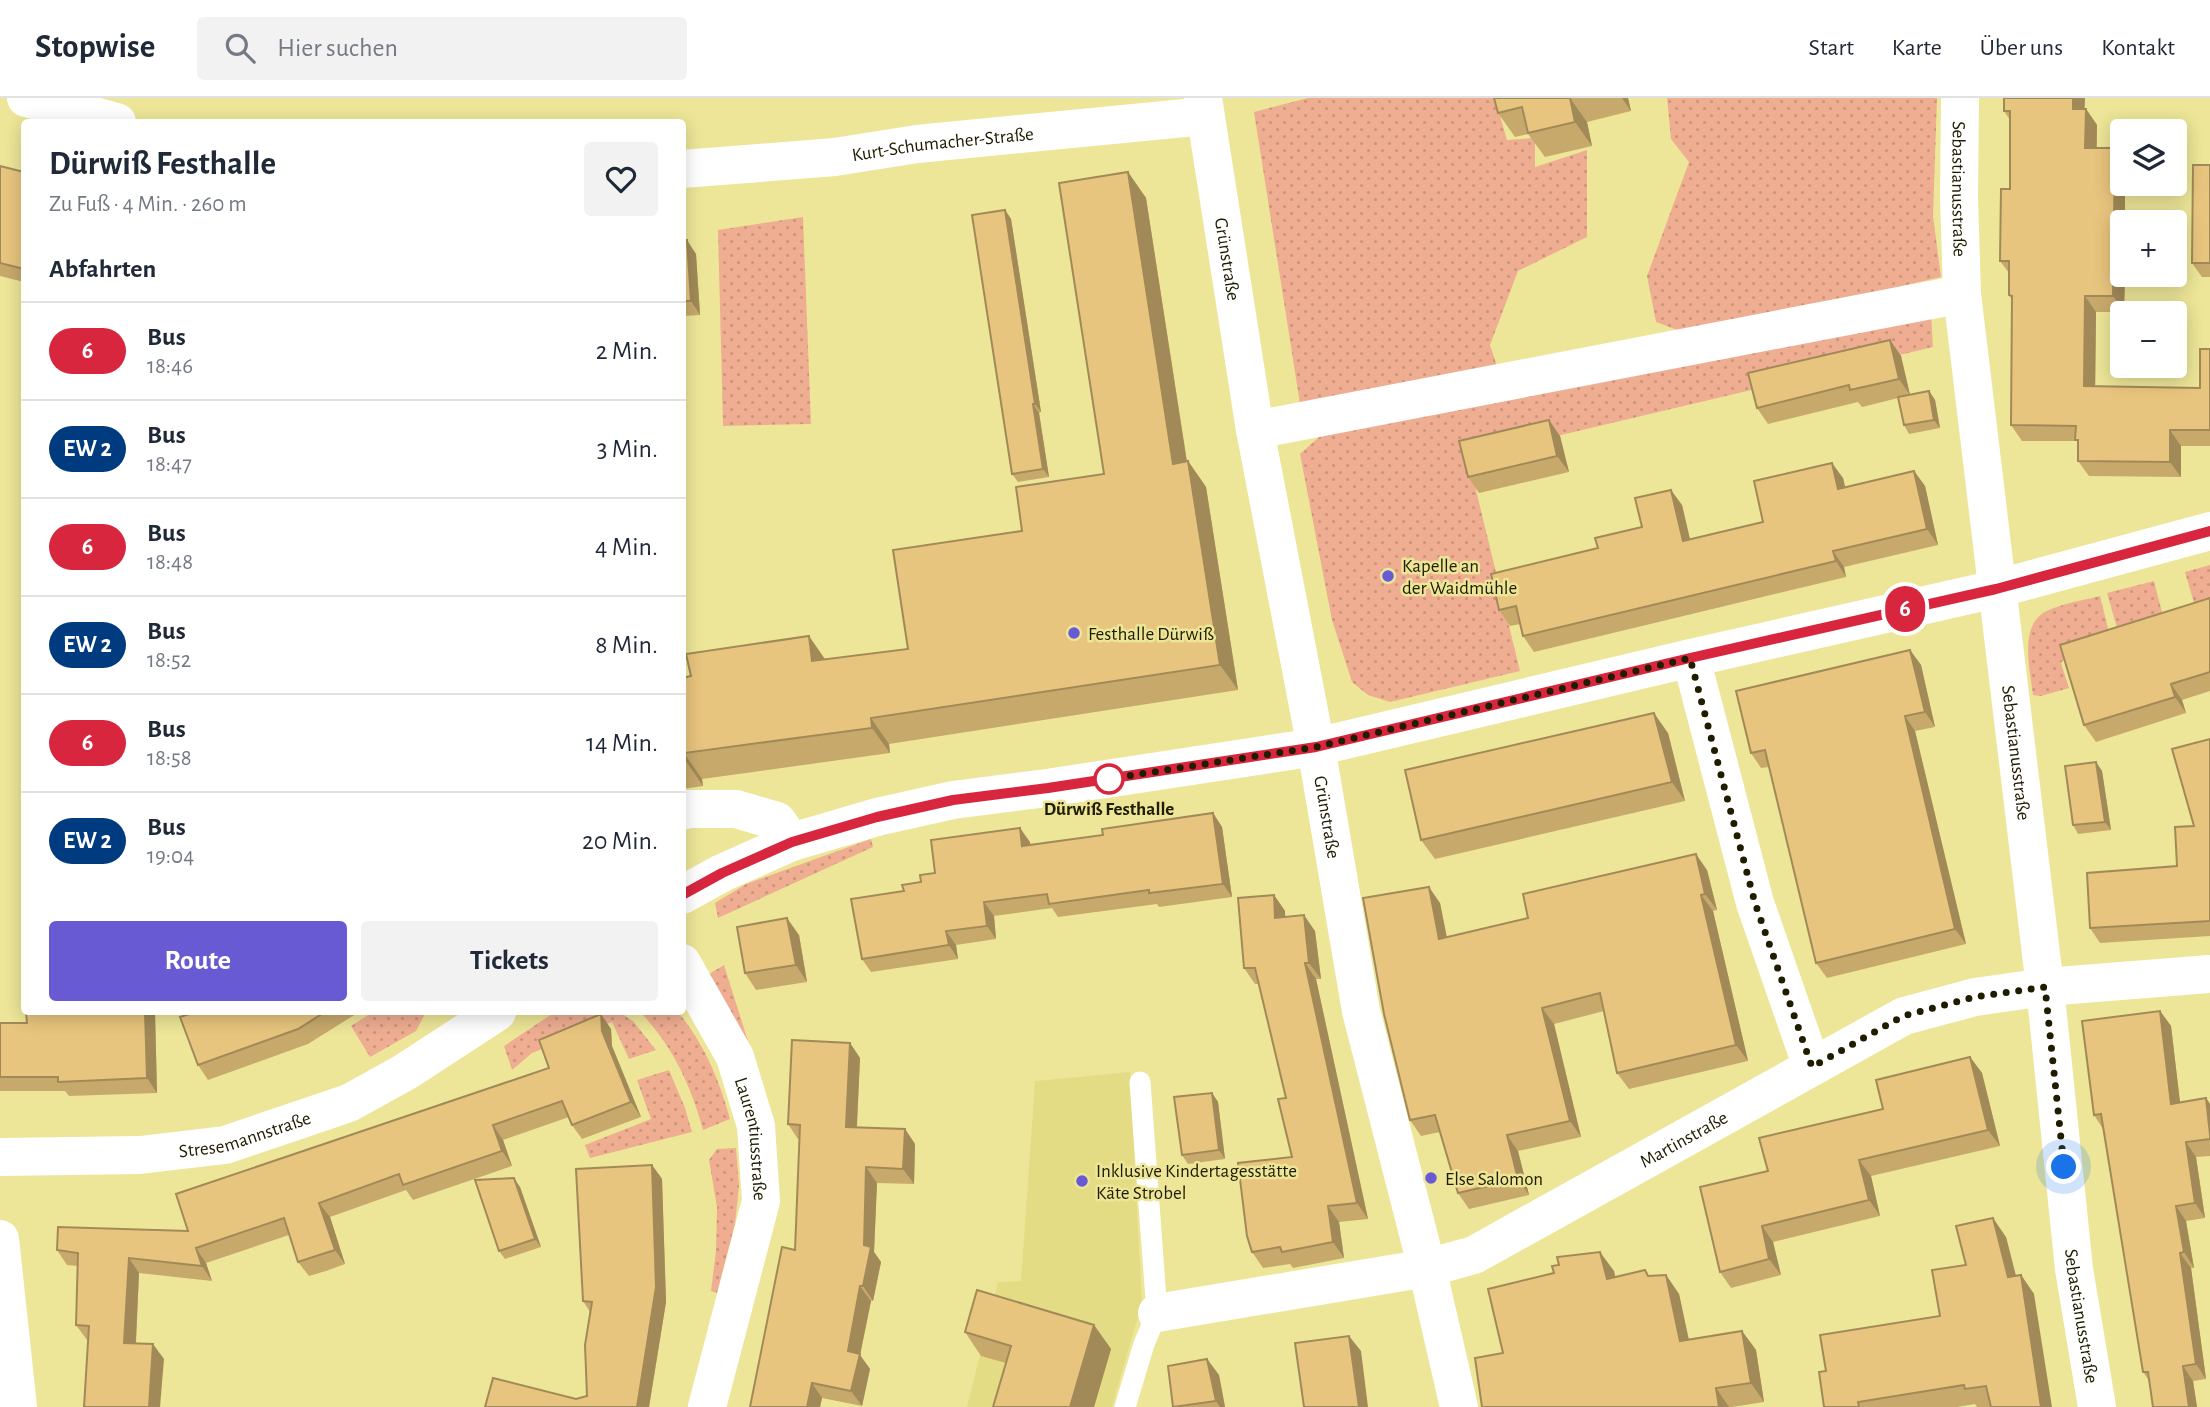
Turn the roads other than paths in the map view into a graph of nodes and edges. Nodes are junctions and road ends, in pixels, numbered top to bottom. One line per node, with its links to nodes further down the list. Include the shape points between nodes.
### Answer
1 (26, 98): 4 (street)
2 (1960, 98): 6 (street, Sebastianusstraße)
3 (1204, 107): 5 (street, Kurt-Schumacher-Straße, via 835,157); 7 (street, Grünstraße)
4 (106, 119)
5 (686, 169)
6 (1962, 295): 7 (street); 9 (street, Sebastianusstraße)
7 (1255, 429): 11 (street, Grünstraße)
8 (2210, 531): 9 (street)
9 (1996, 589): 10 (street); 17 (street, Sebastianusstraße)
10 (1690, 658): 11 (street); 19 (street, via 1755,903)
11 (1316, 747): 13 (street, via 953,800); 23 (street, Grünstraße, via 1361,1011)
12 (686, 810): 13 (street, via 736,809 777,821)
13 (792, 842): 14 (street)
14 (686, 893)
15 (686, 969): 26 (street, Laurentiusstraße, via 735,1057 756,1126 761,1201)
16 (2210, 974): 17 (street, Martinstraße)
17 (2045, 987): 19 (street, Martinstraße, via 1975,997 1903,1016); 29 (street, Sebastianusstraße, via 2074,1269)
18 (475, 1018): 21 (street, Stresemannstraße, via 405,1072 349,1103 225,1145 140,1155)
19 (1812, 1067): 23 (street, Martinstraße, via 1474,1255)
20 (1140, 1083): 24 (lane)
21 (0, 1157)
22 (0, 1239): 25 (street)
23 (1427, 1268): 24 (street, Martinstraße); 28 (street, Grünstraße)
24 (1157, 1313): 27 (lane)
25 (18, 1407)
26 (707, 1407)
27 (1125, 1407)
28 (1459, 1407)
29 (2097, 1407)

